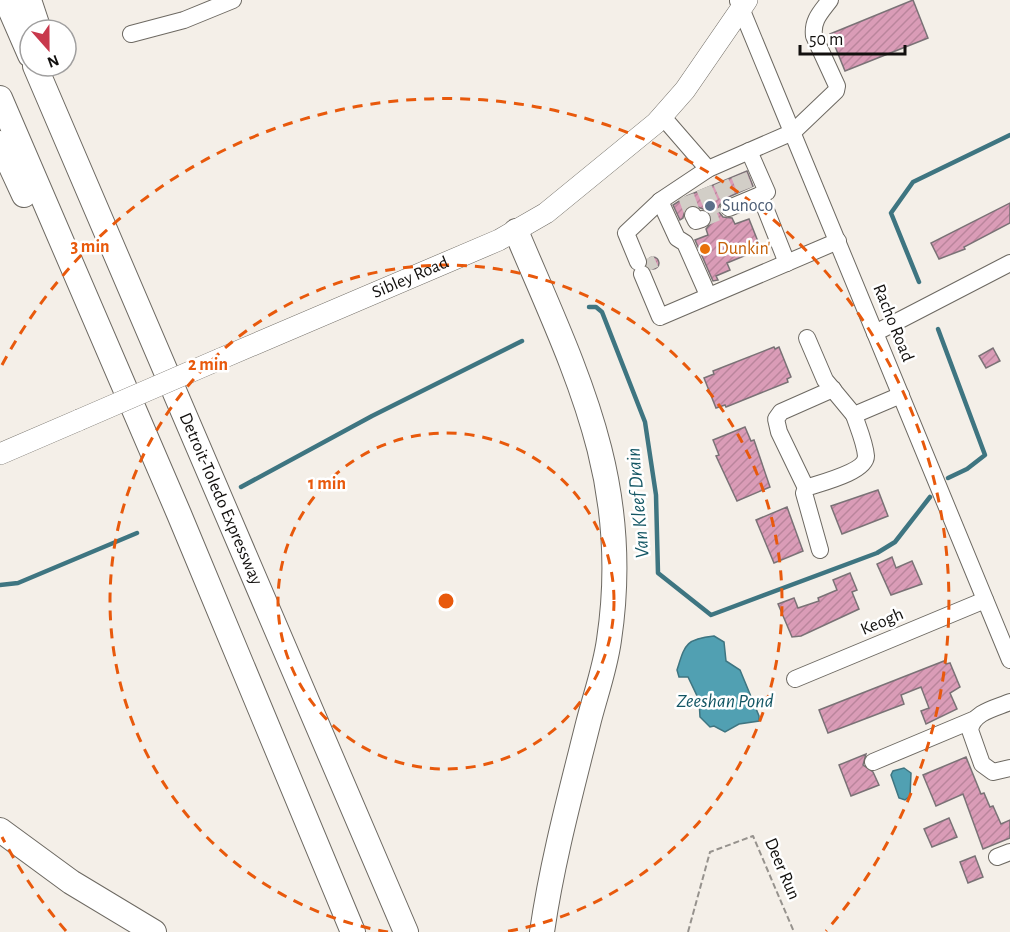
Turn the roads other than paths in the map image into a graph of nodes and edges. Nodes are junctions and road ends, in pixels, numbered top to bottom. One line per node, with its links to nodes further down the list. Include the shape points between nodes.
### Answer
1 (6, 0): 7 (highway)
2 (29, 0): 6 (highway)
3 (233, 0): 8 (street, via 184,20)
4 (830, 0): 14 (street, via 813,27 836,92)
5 (742, 3): 12 (main road, Sibley Road, via 685,90); 14 (street, Racho Road)
6 (35, 18)
7 (18, 27)
8 (131, 34)
9 (40, 78): 13 (highway, Detroit-Toledo Expressway)
10 (53, 78): 13 (highway)
11 (0, 98): 30 (highway)
12 (662, 116): 19 (street); 23 (main road, Sibley Road, via 589,180)
13 (58, 119): 47 (highway, Detroit-Toledo Expressway)
14 (793, 132): 16 (street); 24 (street, Racho Road)
15 (0, 143): 30 (highway, via 65,288)
16 (749, 151): 17 (street); 20 (street, via 767,192)
17 (732, 158): 18 (street); 19 (street)
18 (739, 174)
19 (710, 176): 21 (street)
20 (752, 196): 22 (street); 26 (street)
21 (660, 201): 27 (street, via 677,238 685,243); 27 (street, via 626,233 656,283 650,291 660,317)
22 (730, 205)
23 (516, 231): 34 (main road, Sibley Road, bridge); 48 (highway, via 591,416 607,476 616,554 609,642 574,779)
24 (838, 241): 26 (street); 28 (street, Racho Road)
25 (1010, 262): 28 (street)
26 (787, 263): 27 (street)
27 (708, 295)
28 (875, 333): 32 (street, Racho Road)
29 (807, 338): 31 (street, via 825,380)
30 (106, 348): 46 (highway)
31 (833, 389): 33 (street); 35 (street, via 781,412 776,419)
32 (901, 394): 33 (street); 37 (street, Racho Road)
33 (854, 415): 35 (street, via 865,461 858,469)
34 (0, 454)
35 (806, 488): 36 (street, via 804,499)
36 (820, 550)
37 (985, 600): 38 (street, Racho Road); 39 (street, Keogh)
38 (1010, 660)
39 (795, 679)
40 (1010, 702): 41 (street)
41 (973, 720): 42 (street); 43 (street, via 971,735 982,764 993,772)
42 (873, 762)
43 (1010, 768)
44 (0, 830): 45 (highway, via 71,882)
45 (154, 932)
46 (353, 932)
47 (406, 932)
48 (542, 932)

